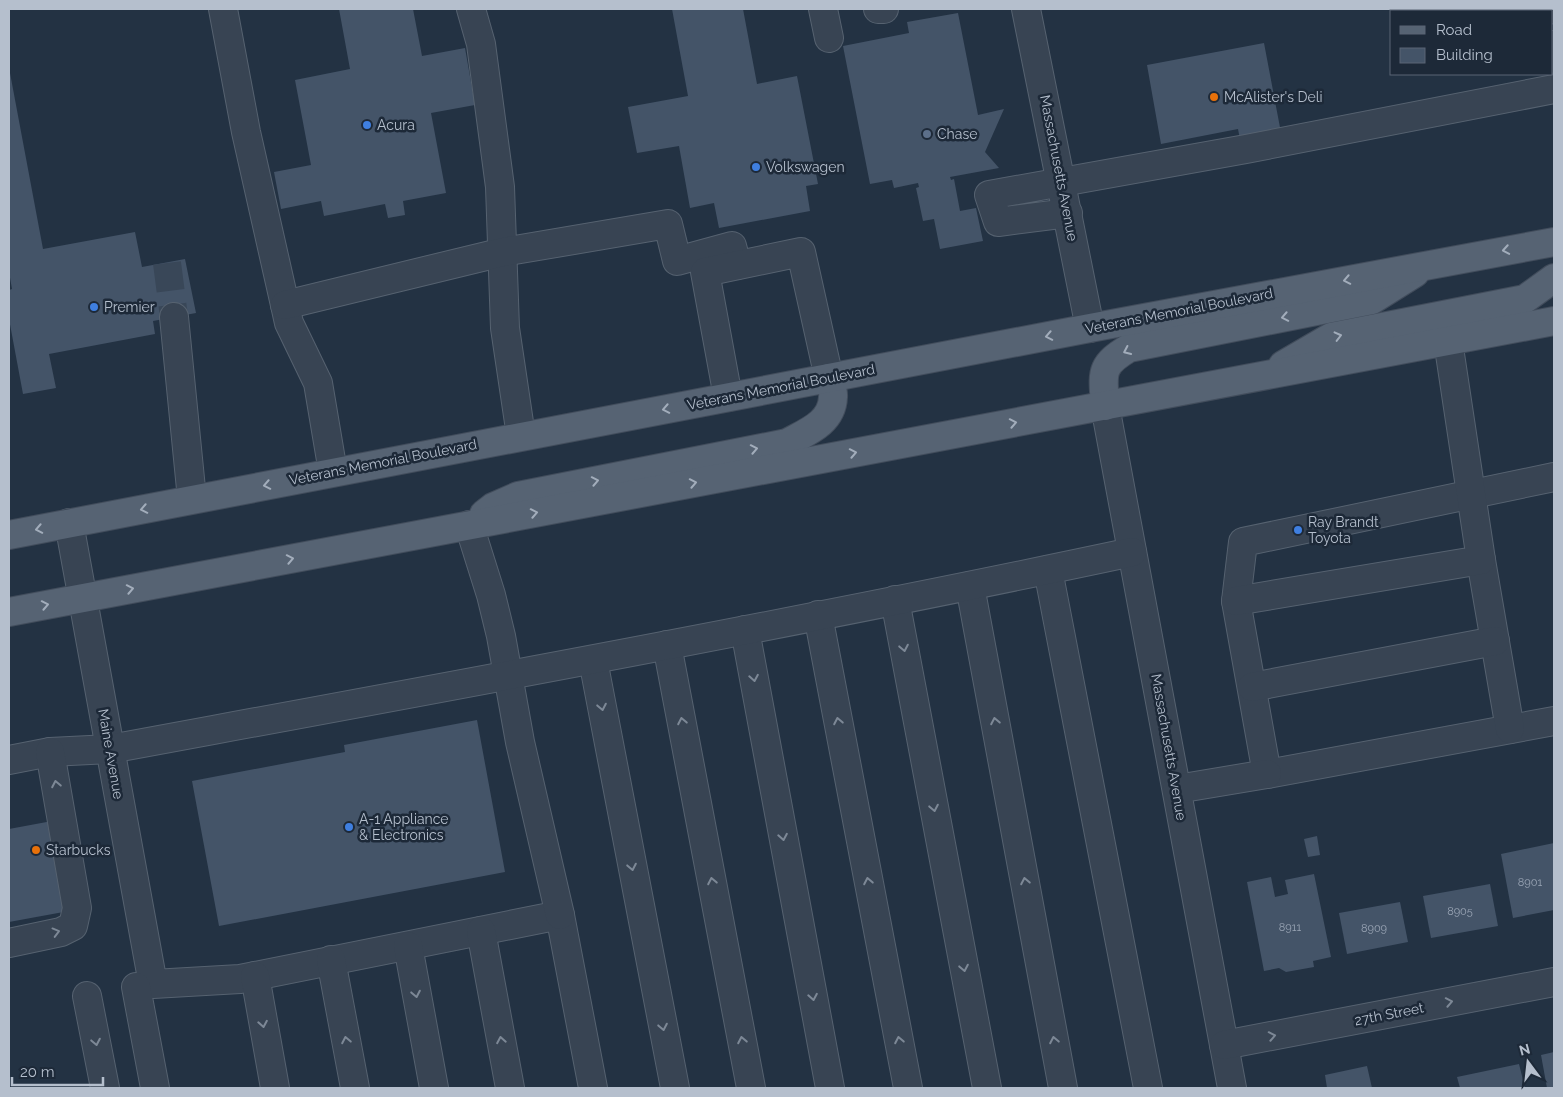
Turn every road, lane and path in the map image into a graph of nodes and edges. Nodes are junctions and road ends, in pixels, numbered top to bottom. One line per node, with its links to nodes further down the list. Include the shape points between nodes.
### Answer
1 (223, 9): 16 (street, via 246,132)
2 (471, 9): 12 (street, via 481,44 500,187)
3 (823, 9): 7 (street)
4 (878, 9): 5 (street)
5 (884, 9)
6 (1026, 9): 9 (street, Massachusetts Avenue)
7 (829, 38)
8 (1554, 89): 9 (street)
9 (1062, 181): 10 (street, Massachusetts Avenue); 10 (street, via 989,195 998,222)
10 (1068, 213): 19 (street, Massachusetts Avenue)
11 (1554, 242): 14 (main road, Veterans Memorial Boulevard, one-way to 14)
12 (503, 252): 13 (street, via 668,224 677,261 732,246); 16 (street); 25 (street, via 505,328)
13 (737, 265): 22 (street, via 801,252); 23 (street, via 705,272)
14 (1427, 265): 19 (main road, Veterans Memorial Boulevard, one-way to 19); 24 (main road, one-way to 24, via 1372,300 1129,348 1112,358 1103,375)
15 (1554, 278): 21 (main road, one-way to 15, via 1331,337 1525,299)
16 (285, 305): 26 (street, via 289,323 318,383)
17 (174, 317): 29 (street)
18 (1554, 321): 20 (main road)
19 (1090, 328): 22 (main road, Veterans Memorial Boulevard, one-way to 22)
20 (1448, 340): 21 (main road); 28 (street)
21 (1265, 376): 24 (main road)
22 (829, 378): 23 (main road, Veterans Memorial Boulevard); 31 (main road, one-way to 22, via 493,507 518,496 787,443 813,429 830,413 834,396)
23 (728, 397): 25 (main road, Veterans Memorial Boulevard, one-way to 25)
24 (1105, 406): 31 (main road, one-way to 24); 33 (street, Massachusetts Avenue)
25 (521, 436): 26 (main road, Veterans Memorial Boulevard)
26 (333, 472): 29 (main road, Veterans Memorial Boulevard, one-way to 29)
27 (1554, 477): 28 (street)
28 (1471, 494): 34 (street); 39 (street, via 1243,542)
29 (192, 499): 30 (main road, Veterans Memorial Boulevard, one-way to 30)
30 (69, 523): 32 (main road, Veterans Memorial Boulevard, one-way to 32); 37 (street, Maine Avenue)
31 (469, 525): 37 (main road, one-way to 31); 46 (street, via 491,595)
32 (9, 535)
33 (1132, 552): 35 (street); 54 (street, Massachusetts Avenue)
34 (1481, 560): 39 (street); 43 (street)
35 (1048, 570): 36 (street); 78 (street)
36 (970, 586): 38 (street); 77 (street, one-way to 36)
37 (82, 598): 40 (main road, one-way to 37); 50 (street, Maine Avenue)
38 (895, 600): 41 (street); 76 (street, one-way to 76)
39 (1236, 601): 47 (street)
40 (9, 612)
41 (818, 615): 42 (street); 75 (street, one-way to 41)
42 (745, 630): 44 (street); 74 (street, one-way to 74)
43 (1495, 641): 47 (street); 49 (street)
44 (667, 645): 45 (street); 73 (street, one-way to 44)
45 (593, 660): 46 (street); 72 (street, one-way to 72)
46 (508, 676): 50 (street); 55 (street)
47 (1252, 687): 53 (street)
48 (1554, 721): 49 (street)
49 (1510, 729): 53 (street)
50 (110, 749): 51 (street); 62 (street, Maine Avenue)
51 (50, 752): 52 (street); 57 (street, one-way to 51, via 61,932 73,926 77,908)
52 (9, 760)
53 (1267, 774): 54 (street)
54 (1177, 789): 64 (street, Massachusetts Avenue)
55 (560, 916): 56 (street); 71 (street)
56 (481, 931): 58 (street); 70 (street, one-way to 56)
57 (9, 943)
58 (408, 946): 59 (street); 69 (street, one-way to 69)
59 (331, 960): 60 (street); 68 (street, one-way to 59)
60 (254, 976): 62 (street); 67 (street, one-way to 67)
61 (1554, 982): 64 (street, 27th Street, one-way to 61)
62 (144, 986): 66 (street, Maine Avenue)
63 (87, 996): 65 (street, one-way to 65)
64 (1224, 1045): 79 (street, Massachusetts Avenue)
65 (106, 1088)
66 (155, 1088)
67 (275, 1088)
68 (355, 1088)
69 (434, 1088)
70 (510, 1088)
71 (593, 1088)
72 (674, 1088)
73 (751, 1088)
74 (830, 1088)
75 (908, 1088)
76 (987, 1088)
77 (1063, 1088)
78 (1148, 1088)
79 (1232, 1088)

